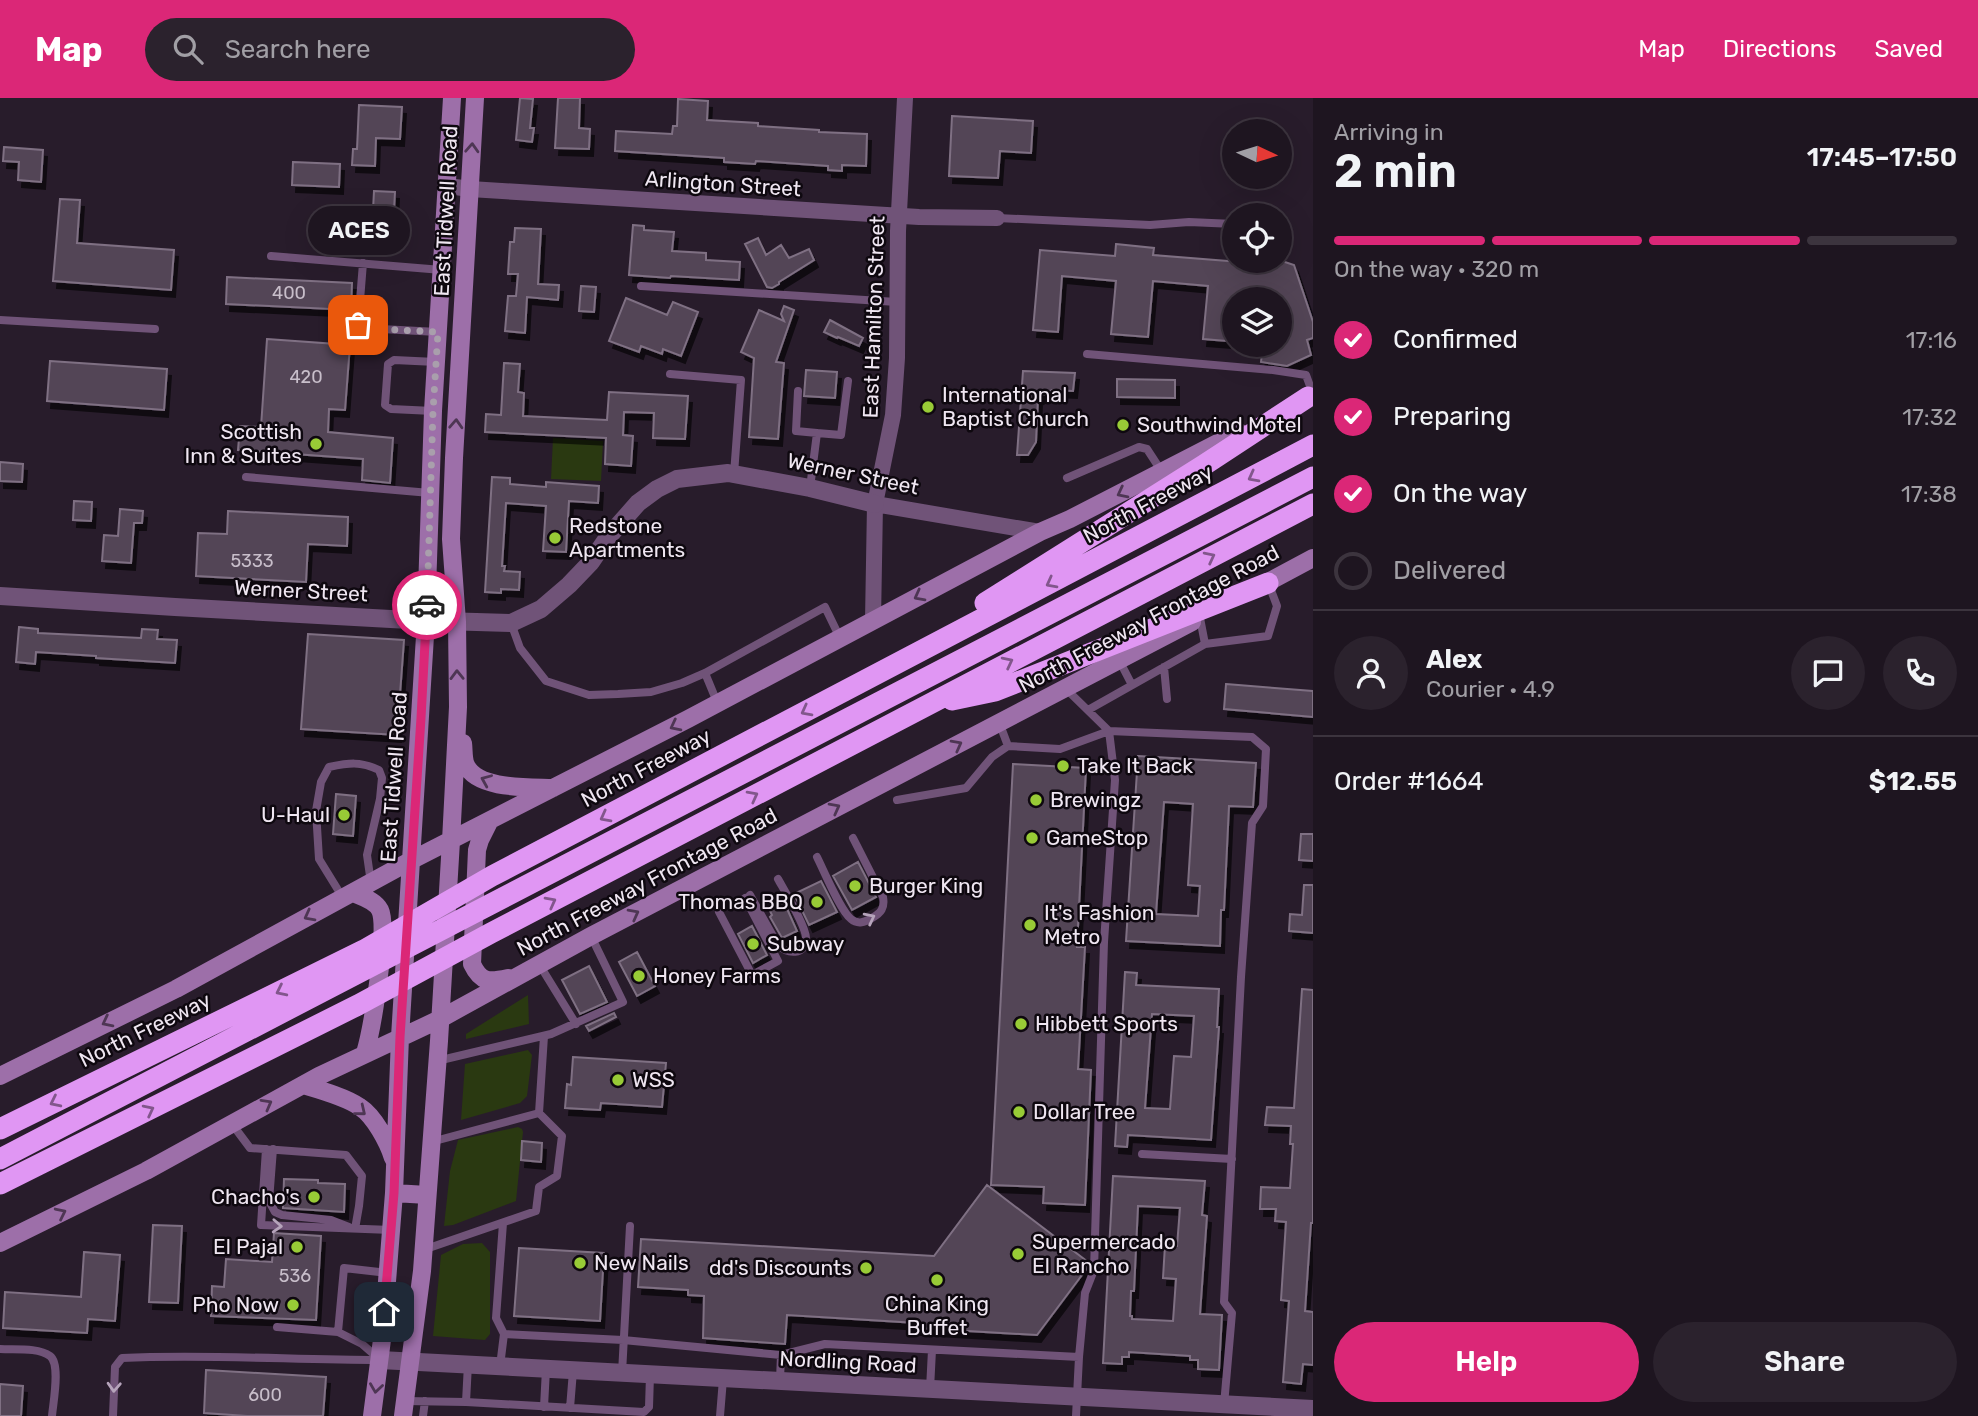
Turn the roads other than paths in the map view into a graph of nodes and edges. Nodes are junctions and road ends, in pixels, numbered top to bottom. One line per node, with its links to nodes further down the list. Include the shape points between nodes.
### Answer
1 (452, 98): 4 (main road, East Tidwell Road)
2 (475, 98): 5 (main road, East Tidwell Road, one-way to 2)
3 (905, 98): 6 (street, East Hamilton Street)
4 (448, 186): 5 (street, Arlington Street); 11 (main road, East Tidwell Road)
5 (470, 189): 6 (street, Arlington Street); 27 (main road, East Tidwell Road, one-way to 5)
6 (899, 216): 7 (street, Arlington Street); 13 (street, East Hamilton Street)
7 (997, 218): 8 (lane)
8 (1222, 223)
9 (271, 256): 10 (lane)
10 (363, 263): 11 (lane); 16 (lane, via 358,325)
11 (442, 270): 16 (main road, East Tidwell Road)
12 (641, 286): 13 (lane)
13 (897, 302): 35 (street, East Hamilton Street, via 892,415)
14 (0, 320): 15 (lane)
15 (155, 329)
16 (438, 332): 18 (main road, East Tidwell Road)
17 (1087, 354): 22 (lane, via 1306,375)
18 (436, 362): 23 (main road, East Tidwell Road); 23 (lane, via 394,360 388,364 385,405)
19 (670, 374): 29 (lane, via 741,380)
20 (848, 381): 24 (lane, via 841,435)
21 (798, 391): 24 (lane, via 796,431)
22 (1311, 395): 28 (main road); 52 (highway)
23 (433, 411): 26 (main road, East Tidwell Road)
24 (817, 433): 33 (lane)
25 (1313, 445): 52 (highway, North Freeway, one-way to 52)
26 (431, 456): 27 (main road); 34 (main road, East Tidwell Road)
27 (454, 458): 44 (main road, East Tidwell Road, via 451,539)
28 (1162, 472): 32 (lane, via 1147,449 1139,447); 37 (main road, one-way to 37)
29 (734, 474): 33 (street, Werner Street); 45 (street, Werner Street, via 677,479 657,489 623,519 569,585 541,609)
30 (246, 477): 34 (lane)
31 (1313, 477): 90 (highway)
32 (1067, 478)
33 (810, 488): 35 (street, Werner Street)
34 (430, 493): 42 (main road, East Tidwell Road)
35 (875, 504): 37 (street, Werner Street); 43 (street, East Hamilton Street)
36 (1313, 504): 56 (highway, one-way to 36)
37 (1040, 532): 43 (main road, one-way to 43)
38 (1313, 558): 39 (main road, North Freeway Frontage Road)
39 (1268, 583): 41 (main road, North Freeway Frontage Road); 47 (lane, via 1277,606 1268,636); 56 (highway, via 995,691)
40 (0, 596): 42 (street, Werner Street)
41 (1200, 618): 47 (lane); 48 (main road, North Freeway Frontage Road)
42 (426, 620): 44 (street, Werner Street); 68 (main road, East Tidwell Road)
43 (873, 621): 46 (main road)
44 (457, 622): 45 (street, Werner Street); 57 (main road, East Tidwell Road, one-way to 44)
45 (511, 623): 50 (lane, via 520,648 546,681 589,695 651,692)
46 (840, 638): 50 (lane, via 825,607); 55 (main road)
47 (1205, 644): 49 (lane)
48 (1119, 660): 51 (lane); 53 (main road, North Freeway Frontage Road)
49 (1164, 667): 51 (lane); 54 (lane)
50 (705, 673): 55 (lane)
51 (1132, 685): 58 (lane)
52 (853, 687): 86 (highway, North Freeway, one-way to 86, via 492,876 364,950)
53 (1065, 688): 58 (lane); 59 (main road, North Freeway Frontage Road)
54 (1167, 699)
55 (718, 703): 62 (main road, one-way to 62)
56 (926, 705): 93 (highway, one-way to 56, via 358,1005)
57 (458, 707): 62 (main road, one-way to 57, via 499,785 474,775 466,765); 66 (main road, East Tidwell Road)
58 (1088, 710): 60 (lane)
59 (999, 722): 61 (lane); 73 (main road, North Freeway Frontage Road, one-way to 59)
60 (1109, 731): 61 (lane, via 1060,749); 91 (lane, via 1252,737 1266,749 1263,806 1252,823); 110 (lane, via 1115,779 1104,942 1094,1270 1085,1293)
61 (1008, 746): 63 (lane, via 992,757 966,788)
62 (552, 788): 64 (main road)
63 (897, 800)
64 (489, 822): 66 (main road); 75 (main road, via 477,850 472,964 484,980)
65 (853, 838): 67 (lane, one-way to 65, via 850,919 866,922 880,914 883,897)
66 (451, 841): 68 (main road); 76 (main road, East Tidwell Road)
67 (817, 857)
68 (412, 860): 70 (main road); 79 (main road, East Tidwell Road)
69 (778, 879): 72 (lane, via 804,929 803,949 785,952 748,896 778,961 752,975)
70 (371, 883): 71 (main road); 71 (lane, via 367,855 383,778 367,764 329,767 316,811 319,859)
71 (348, 895): 80 (main road, via 372,900 380,909 384,927); 82 (main road, one-way to 82, via 176,989)
72 (719, 912)
73 (591, 936): 74 (main road, North Freeway Frontage Road); 77 (lane, via 623,1002)
74 (539, 964): 75 (main road, North Freeway Frontage Road); 77 (lane)
75 (517, 976): 76 (main road, North Freeway Frontage Road)
76 (440, 1019): 79 (main road, North Freeway Frontage Road); 81 (main road, East Tidwell Road)
77 (576, 1024): 78 (lane)
78 (544, 1036): 81 (lane); 84 (lane)
79 (400, 1037): 80 (main road, North Freeway Frontage Road); 92 (main road, East Tidwell Road)
80 (365, 1053): 83 (main road, North Freeway Frontage Road)
81 (437, 1061): 87 (main road, East Tidwell Road)
82 (0, 1076)
83 (303, 1084): 85 (main road, North Freeway Frontage Road, one-way to 83); 92 (main road, one-way to 92, via 360,1107 388,1143)
84 (539, 1113): 87 (lane); 96 (lane, via 562,1136 557,1176 539,1187 536,1211)
85 (232, 1124): 88 (lane, via 250,1148); 100 (main road, North Freeway Frontage Road, one-way to 85)
86 (0, 1129)
87 (431, 1142): 95 (main road, East Tidwell Road)
88 (269, 1149): 98 (lane, via 269,1201 275,1212 331,1220); 98 (lane, via 346,1155 362,1176); 98 (lane, one-way to 98, via 261,1225)
89 (1142, 1154): 91 (lane)
90 (0, 1159)
91 (1231, 1159): 125 (lane, via 1224,1302 1231,1313)
92 (395, 1164): 94 (main road, East Tidwell Road)
93 (0, 1184)
94 (394, 1193): 95 (main road); 99 (main road, East Tidwell Road)
95 (427, 1195): 101 (main road, East Tidwell Road)
96 (503, 1223): 101 (lane); 105 (lane, via 496,1318)
97 (630, 1226): 106 (lane)
98 (355, 1229): 99 (lane)
99 (391, 1230): 102 (main road, East Tidwell Road)
100 (0, 1243)
101 (424, 1250): 112 (main road, East Tidwell Road)
102 (388, 1272): 104 (lane, via 344,1268); 111 (main road, East Tidwell Road)
103 (277, 1327): 104 (lane)
104 (338, 1332): 111 (lane, via 362,1343)
105 (504, 1334): 106 (lane); 114 (lane)
106 (623, 1340): 109 (lane); 117 (lane)
107 (0, 1349): 130 (lane, via 41,1352 54,1361)
108 (932, 1350): 109 (lane, via 825,1344); 110 (lane); 121 (lane)
109 (781, 1355): 120 (lane)
110 (1079, 1357): 122 (lane)
111 (380, 1360): 112 (street, Nordling Road); 131 (lane, one-way to 131, via 122,1358 115,1367); 132 (main road, East Tidwell Road, one-way to 132)
112 (411, 1361): 113 (street, Nordling Road); 127 (main road, East Tidwell Road)
113 (468, 1364): 114 (street, Nordling Road); 124 (lane)
114 (500, 1366): 115 (street, Nordling Road)
115 (546, 1369): 116 (street, Nordling Road); 126 (lane)
116 (573, 1371): 117 (street, Nordling Road); 128 (lane)
117 (622, 1373): 118 (street, Nordling Road)
118 (650, 1375): 119 (street, Nordling Road); 128 (lane, via 649,1407 644,1412)
119 (723, 1379): 120 (street, Nordling Road); 134 (lane)
120 (780, 1382): 121 (street, Nordling Road)
121 (930, 1389): 122 (street, Nordling Road)
122 (1077, 1396): 125 (street, Nordling Road); 135 (lane)
123 (425, 1401): 124 (lane); 127 (lane); 133 (lane)
124 (466, 1402): 126 (lane)
125 (1224, 1405): 129 (street, Nordling Road)
126 (544, 1406): 128 (lane)
127 (404, 1408)
128 (570, 1408)
129 (1313, 1409)
130 (52, 1416)
131 (113, 1416)
132 (372, 1416)
133 (423, 1416)
134 (720, 1416)
135 (1076, 1416)

